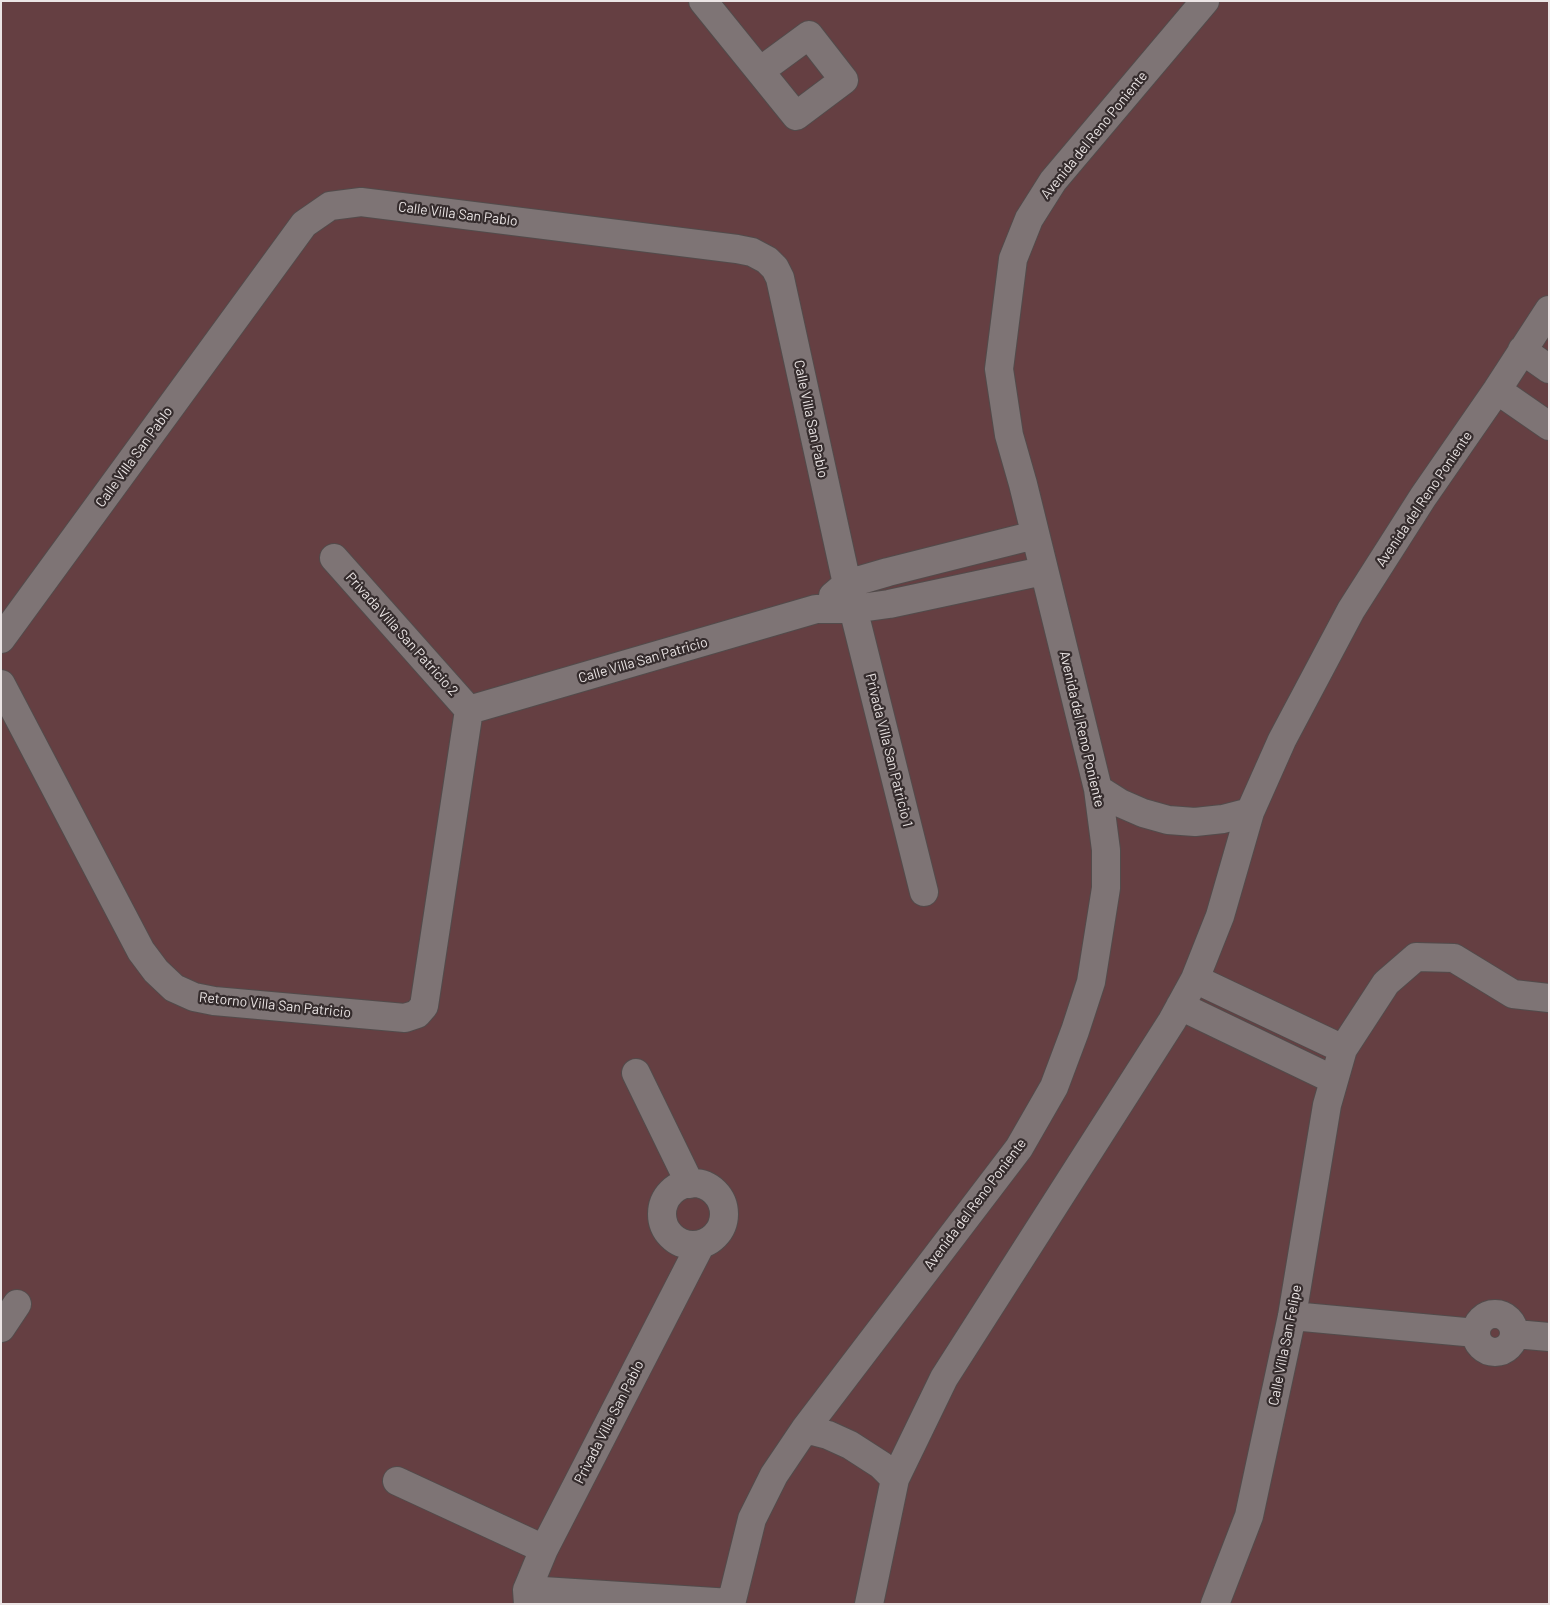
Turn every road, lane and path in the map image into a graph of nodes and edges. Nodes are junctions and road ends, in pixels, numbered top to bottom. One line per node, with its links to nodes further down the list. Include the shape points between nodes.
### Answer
1 (703, 1): 3 (street)
2 (1205, 1): 9 (street, Avenida del Reno Poniente, via 1053,181 1029,219 1013,260 999,368 1009,435)
3 (760, 71)
4 (1549, 310): 5 (street, Avenida del Reno Poniente)
5 (1522, 350): 6 (street); 7 (street, Avenida del Reno Poniente)
6 (1549, 369)
7 (1497, 390): 8 (street); 17 (street, Avenida del Reno Poniente, via 1423,496 1351,610 1282,740)
8 (1549, 426)
9 (1035, 535): 11 (street, Avenida del Reno Poniente); 12 (street, Calle Villa San Patricio, via 888,572)
10 (334, 558): 15 (street, Privada Villa San Patricio 2)
11 (1044, 571): 12 (street, Calle Villa San Patricio, via 889,604); 16 (street, Avenida del Reno Poniente)
12 (850, 597): 13 (street, Calle Villa San Pablo, via 780,278 767,260 737,249 361,202 330,206 304,224); 15 (street, Calle Villa San Patricio); 18 (street, Privada Villa San Patricio 1)
13 (1, 639)
14 (1, 684): 15 (street, Retorno Villa San Patricio, via 141,951 174,988 214,1001 405,1018 417,1014 424,1006)
15 (470, 710)
16 (1098, 789): 17 (street, via 1120,803 1168,820 1195,822); 31 (street, Avenida del Reno Poniente, via 1106,850 1106,888 1091,982 1054,1087 1019,1148)
17 (1250, 812): 19 (street, Avenida del Reno Poniente, via 1220,916)
18 (924, 892)
19 (1195, 980): 21 (street, Avenida del Reno Poniente); 22 (street)
20 (1549, 998): 22 (street, Calle Villa San Felipe, via 1513,994 1454,958 1416,957 1386,983)
21 (1180, 1006): 24 (street); 32 (street, Avenida del Reno Poniente, via 944,1378)
22 (1343, 1050): 24 (street, Calle Villa San Felipe)
23 (636, 1073): 25 (street)
24 (1334, 1080): 28 (street, Calle Villa San Felipe, via 1327,1105)
25 (690, 1184): 26 (street, via 699,1184 715,1192 724,1208 722,1226 717,1234); 26 (street, via 679,1187 664,1203 664,1226 679,1242)
26 (701, 1244): 34 (street, Privada Villa San Pablo)
27 (17, 1304): 29 (street)
28 (1292, 1316): 30 (street, via 1476,1333 1481,1319 1495,1313 1509,1319 1515,1334); 38 (street, Calle Villa San Felipe, via 1250,1516)
29 (1, 1328)
30 (1549, 1337)
31 (805, 1429): 32 (street, via 850,1445); 36 (street, Avenida del Reno Poniente, via 774,1475 752,1519)
32 (895, 1478): 37 (street, Avenida del Reno Poniente)
33 (397, 1481): 34 (street)
34 (544, 1549): 35 (street, Privada Villa San Pablo)
35 (527, 1597): 36 (street)
36 (731, 1604)
37 (869, 1604)
38 (1215, 1604)

